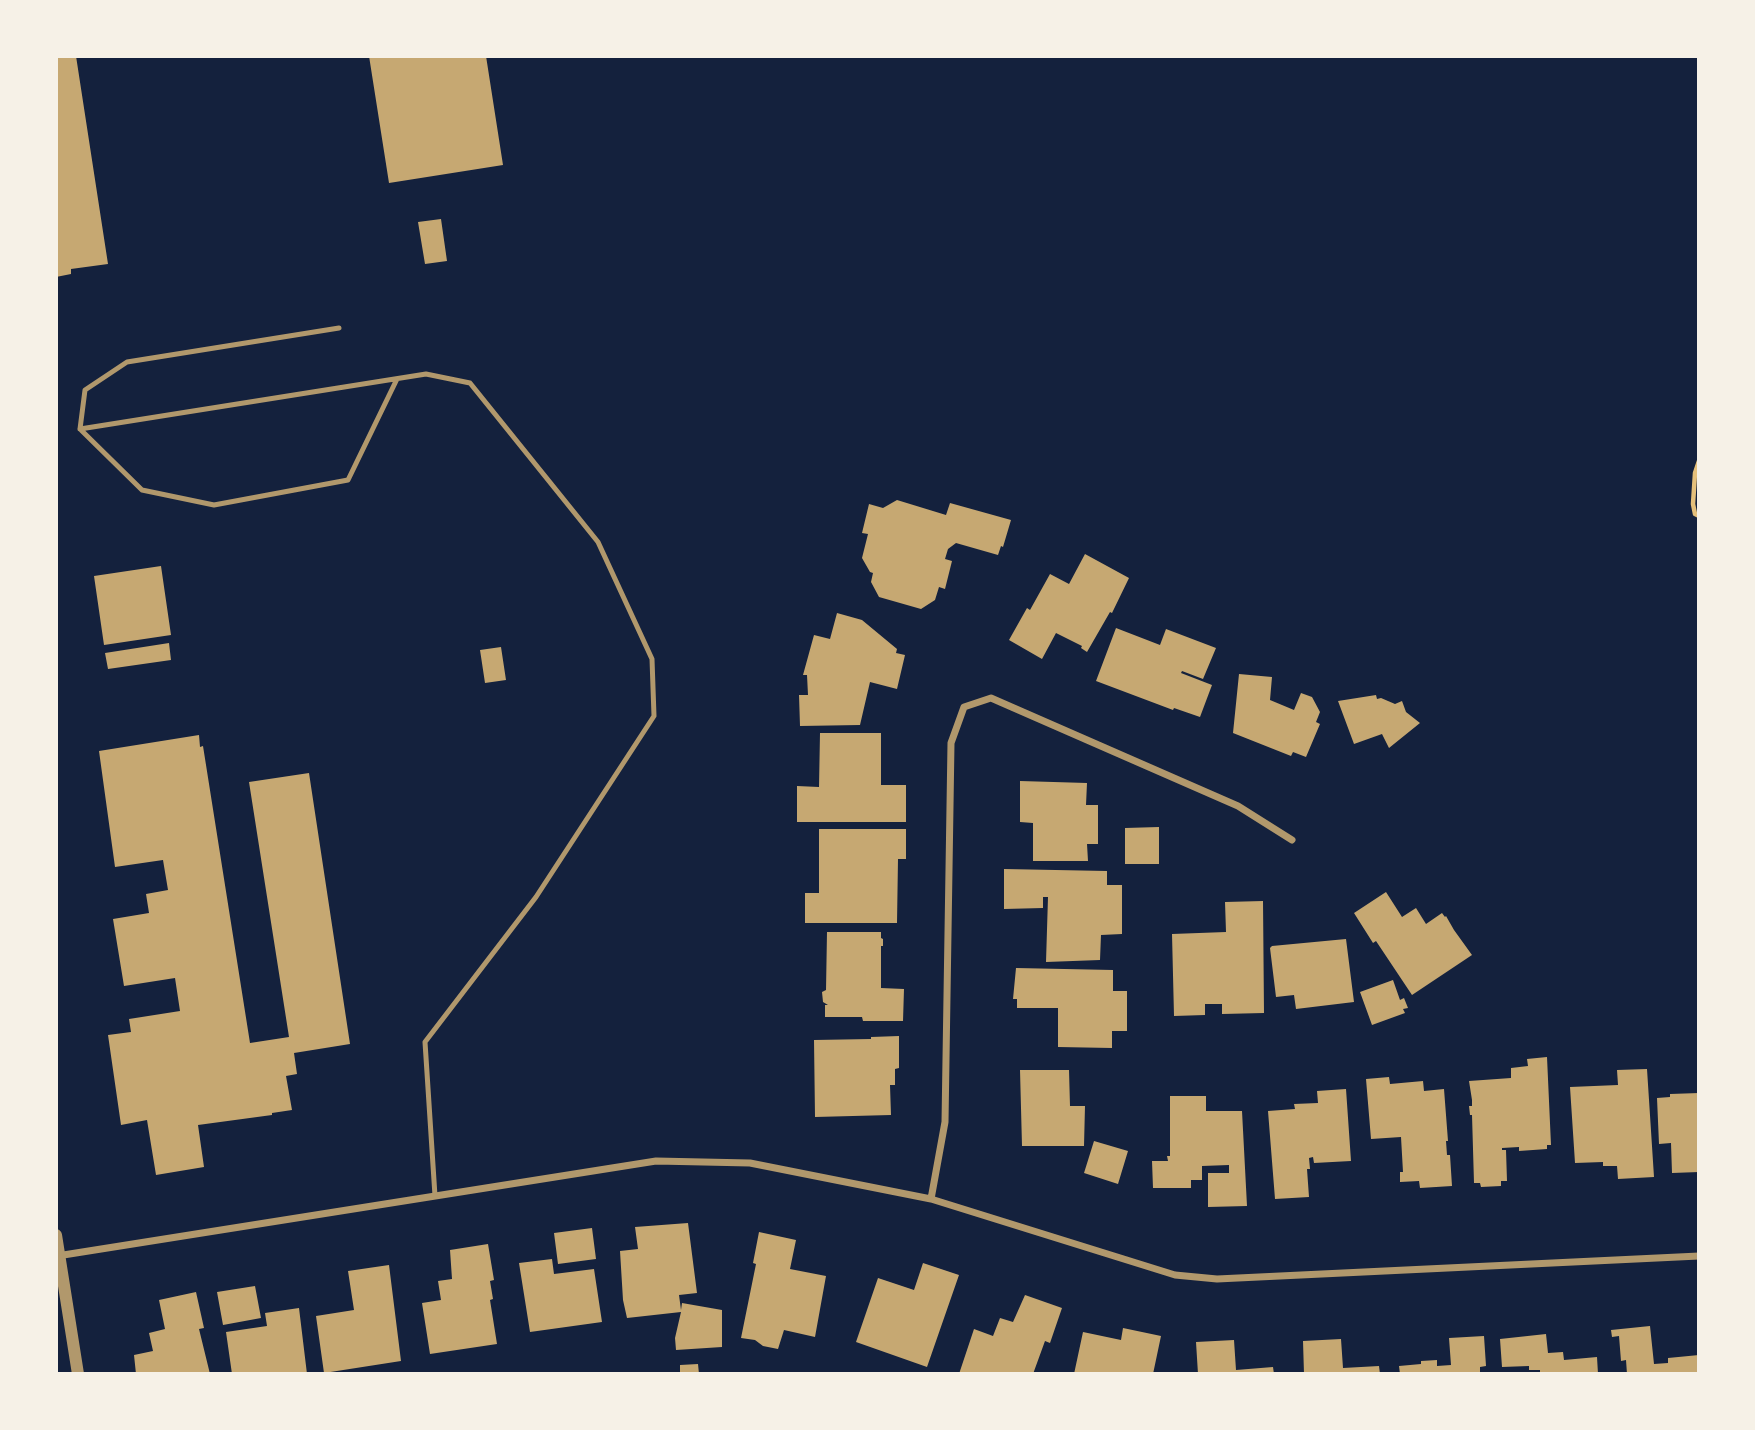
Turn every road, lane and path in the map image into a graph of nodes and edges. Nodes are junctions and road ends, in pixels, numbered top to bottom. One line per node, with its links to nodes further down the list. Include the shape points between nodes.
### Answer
1 (340, 328): 3 (lane, via 127,362 85,390)
2 (397, 379): 3 (lane); 3 (lane, via 348,480 215,505 142,490); 7 (lane, via 426,374 470,383 598,542 652,659 654,716 536,897 425,1042)
3 (80, 429)
4 (1699, 461): 5 (path, via 1693,504)
5 (1699, 516)
6 (1292, 840): 8 (street, via 1238,806 991,698 964,707 951,743 945,1122)
7 (435, 1196): 8 (street, via 656,1161 750,1163); 10 (street)
8 (931, 1199): 11 (street, via 1175,1275 1217,1279)
9 (56, 1235): 10 (street)
10 (57, 1255): 12 (street)
11 (1699, 1256)
12 (78, 1374)

